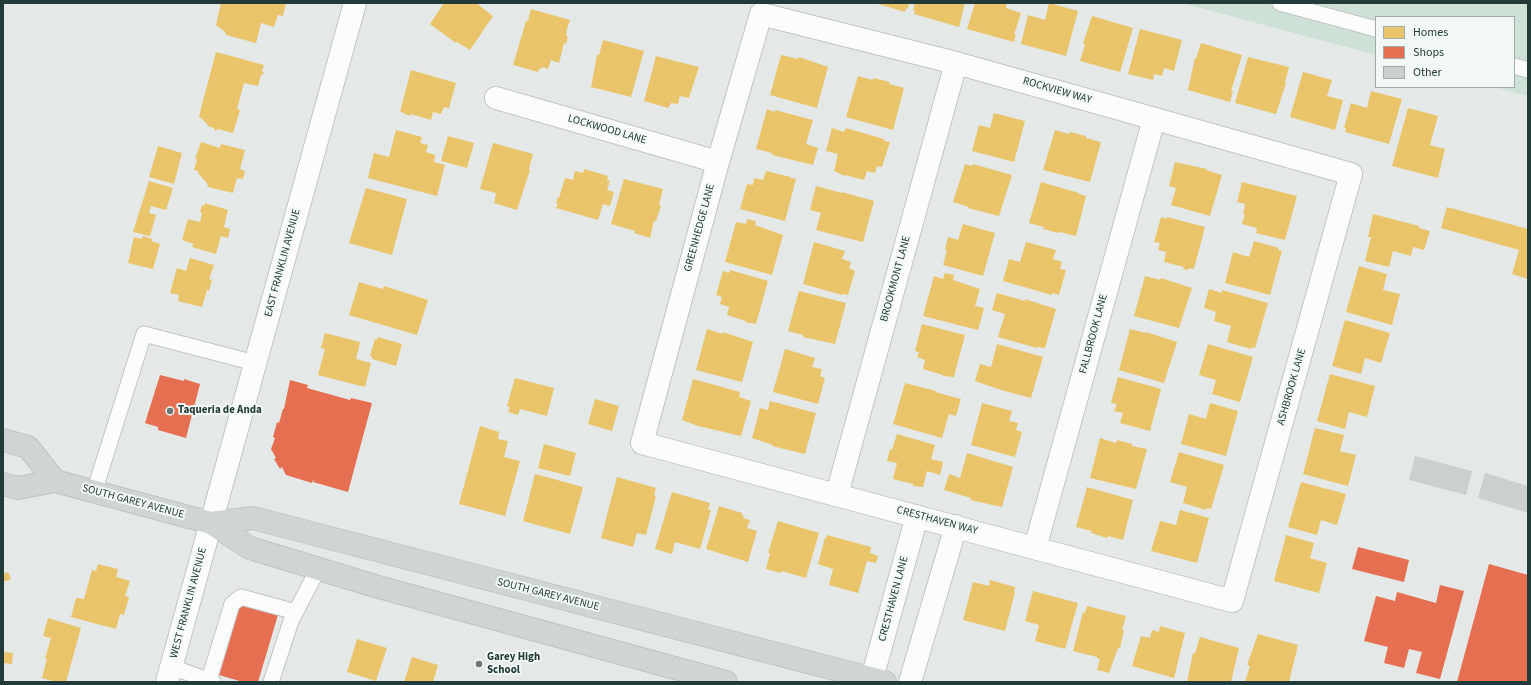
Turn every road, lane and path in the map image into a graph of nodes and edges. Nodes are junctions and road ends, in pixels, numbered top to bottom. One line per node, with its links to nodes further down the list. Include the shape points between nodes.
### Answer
1 (355, 3): 12 (street, EAST FRANKLIN AVENUE)
2 (1280, 3): 4 (lane)
3 (761, 14): 5 (street, ROCKVIEW WAY); 10 (street, GREENHEDGE LANE)
4 (1375, 29)
5 (956, 63): 9 (street, ROCKVIEW WAY); 18 (street, BROOKMONT LANE)
6 (1515, 66): 7 (lane)
7 (1528, 70)
8 (496, 98): 10 (street, LOCKWOOD LANE)
9 (1154, 119): 11 (street, ROCKVIEW WAY); 22 (street, FALLBROOK LANE)
10 (718, 162): 14 (street, GREENHEDGE LANE)
11 (1351, 174): 24 (street, ASHBROOK LANE)
12 (255, 363): 17 (lane, via 144,334); 20 (street, EAST FRANKLIN AVENUE)
13 (3, 440): 15 (main road, via 28,447)
14 (642, 443): 18 (street, CRESTHAVEN WAY)
15 (55, 481): 16 (main road, SOUTH GAREY AVENUE, via 18,488); 17 (main road, SOUTH GAREY AVENUE)
16 (3, 484)
17 (94, 492): 20 (main road, SOUTH GAREY AVENUE)
18 (837, 494): 19 (street, CRESTHAVEN WAY)
19 (917, 516): 21 (street, CRESTHAVEN WAY); 28 (street, CRESTHAVEN LANE)
20 (211, 523): 23 (main road, SOUTH GAREY AVENUE, via 250,548); 26 (street, WEST FRANKLIN AVENUE); 28 (main road, SOUTH GAREY AVENUE, via 253,518)
21 (956, 526): 22 (street, CRESTHAVEN WAY); 31 (street)
22 (1035, 548): 24 (street, CRESTHAVEN WAY)
23 (318, 569): 25 (lane); 30 (main road, SOUTH GAREY AVENUE)
24 (1232, 601)
25 (296, 612): 27 (lane, via 241,597 232,604); 29 (lane)
26 (169, 674): 27 (lane)
27 (211, 681)
28 (876, 681)
29 (271, 682)
30 (726, 682)
31 (910, 682)

